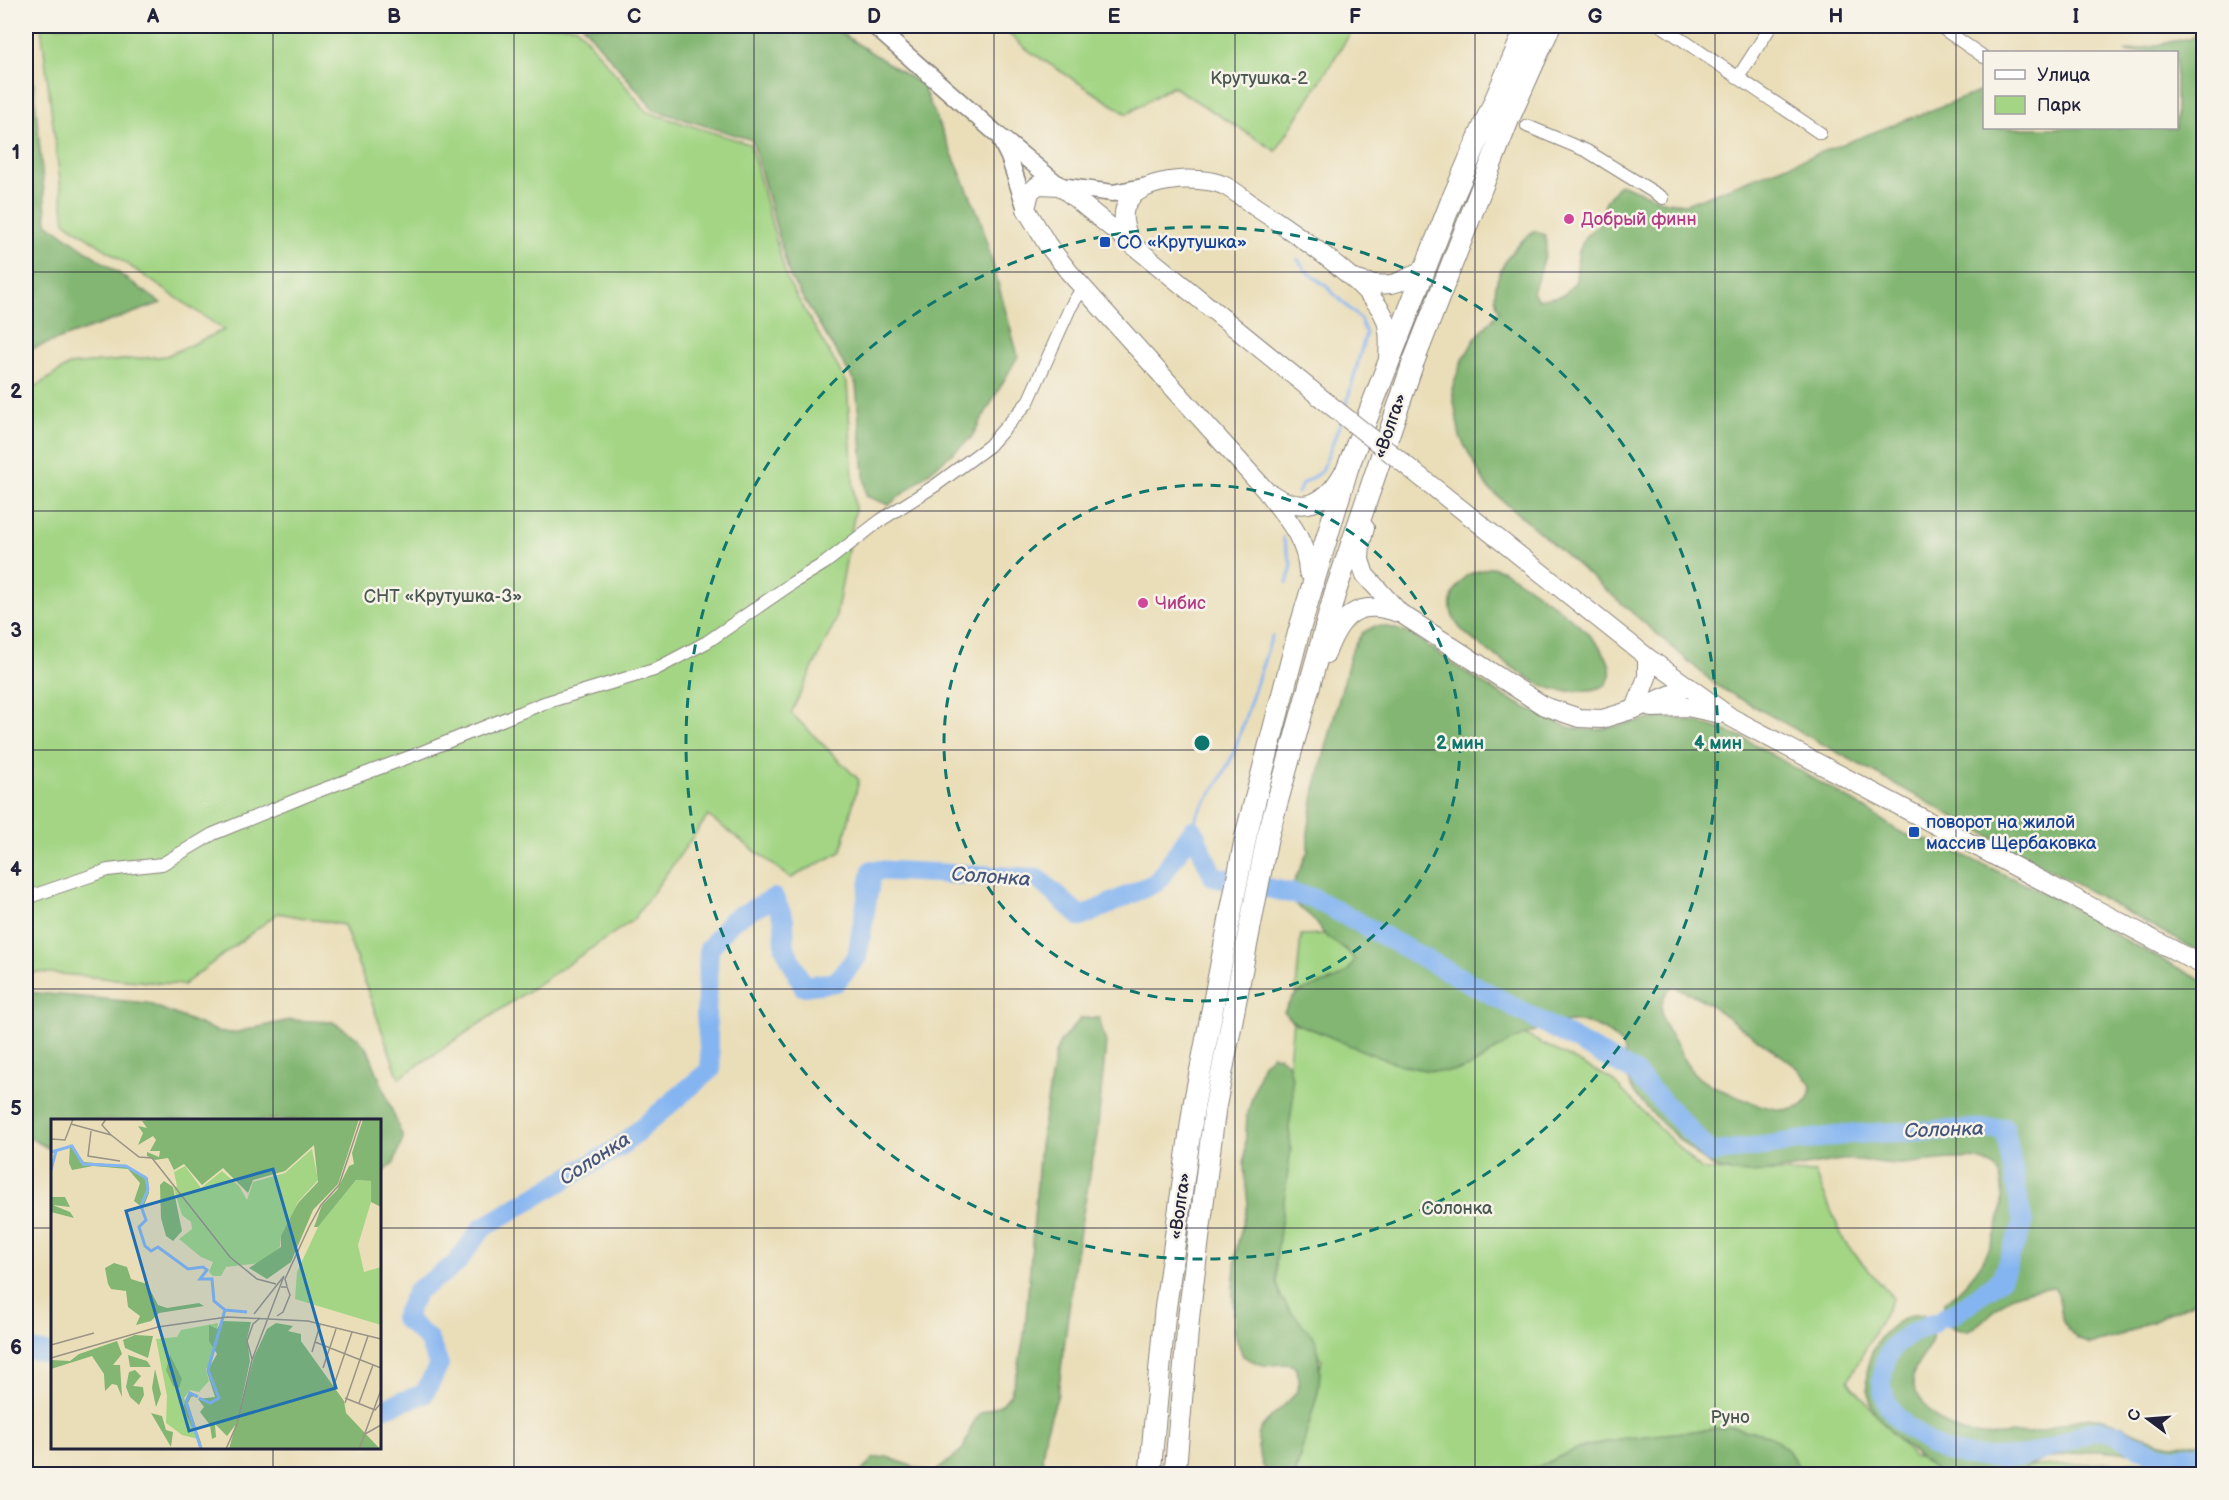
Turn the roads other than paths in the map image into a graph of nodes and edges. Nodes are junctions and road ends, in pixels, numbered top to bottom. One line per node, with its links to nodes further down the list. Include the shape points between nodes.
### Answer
1 (874, 26): 11 (street)
2 (1527, 26): 17 (highway, «Волга»)
3 (1550, 26): 22 (highway, «Волга», via 1445,277)
4 (1662, 26): 8 (street)
5 (1771, 26): 8 (street)
6 (1940, 26): 7 (street)
7 (1983, 56)
8 (1739, 76): 10 (street)
9 (1527, 126): 14 (street, via 1587,152)
10 (1820, 133)
11 (998, 135): 12 (street); 15 (street)
12 (1060, 186): 13 (street, via 1113,193); 15 (main road, via 1038,185 1030,192); 16 (main road)
13 (1143, 187): 16 (main road, via 1124,209); 18 (main road, via 1185,180 1205,180 1224,186)
14 (1663, 198)
15 (1026, 209): 19 (main road, via 1047,244)
16 (1132, 244): 27 (main road, bridge)
17 (1426, 267): 18 (main road, via 1388,286); 20 (highway, «Волга»)
18 (1353, 279): 20 (main road, via 1385,318)
19 (1083, 287): 23 (main road); 32 (street, via 1028,402 989,446 707,642 654,670 544,703 308,795 213,834 162,864 108,870)
20 (1388, 364): 21 (highway, «Волга»)
21 (1343, 475): 23 (main road, via 1324,498 1305,504 1286,502); 24 (main road); 26 (highway, «Волга»)
22 (1373, 477): 25 (main road, via 1360,560 1371,584); 29 (highway, «Волга», via 1335,593)
23 (1266, 491): 24 (main road, via 1304,546)
24 (1308, 572): 26 (main road)
25 (1400, 613): 29 (main road, via 1377,606 1348,615 1336,630); 30 (main road, via 1558,712 1589,720)
26 (1299, 631): 34 (highway, «Волга», via 1246,835 1194,1104 1168,1288)
27 (1647, 657): 28 (main road); 30 (main road, via 1647,677)
28 (1689, 687): 30 (main road); 31 (main road)
29 (1308, 696): 35 (highway, «Волга», via 1267,839 1215,1108 1189,1314)
30 (1635, 709): 31 (main road, via 1688,707)
31 (1732, 718): 33 (main road)
32 (26, 898)
33 (2204, 966)
34 (1150, 1474)
35 (1175, 1474)

